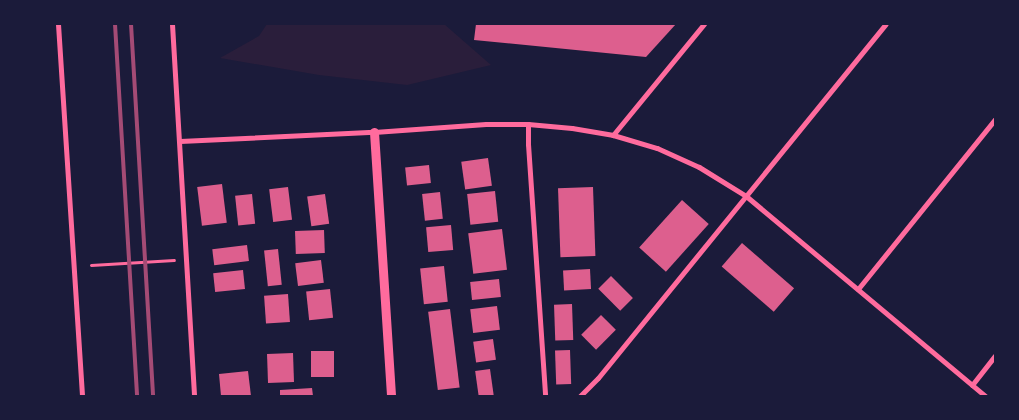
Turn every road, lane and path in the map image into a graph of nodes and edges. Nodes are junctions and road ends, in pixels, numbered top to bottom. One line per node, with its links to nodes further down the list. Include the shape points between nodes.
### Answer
1 (58, 24): 16 (street)
2 (172, 24): 9 (street)
3 (704, 24): 8 (street)
4 (886, 24): 10 (street)
5 (995, 119): 13 (street)
6 (528, 124): 7 (street); 8 (street); 19 (street)
7 (374, 132): 9 (street); 18 (street)
8 (613, 135): 10 (street, via 657,148)
9 (180, 141): 11 (street)
10 (746, 196): 13 (street); 20 (street)
11 (185, 259): 12 (path); 17 (street)
12 (90, 265)
13 (858, 289): 15 (street)
14 (995, 356): 15 (street)
15 (972, 385): 21 (street)
16 (82, 396)
17 (194, 396)
18 (390, 396)
19 (545, 396)
20 (580, 396)
21 (985, 396)

